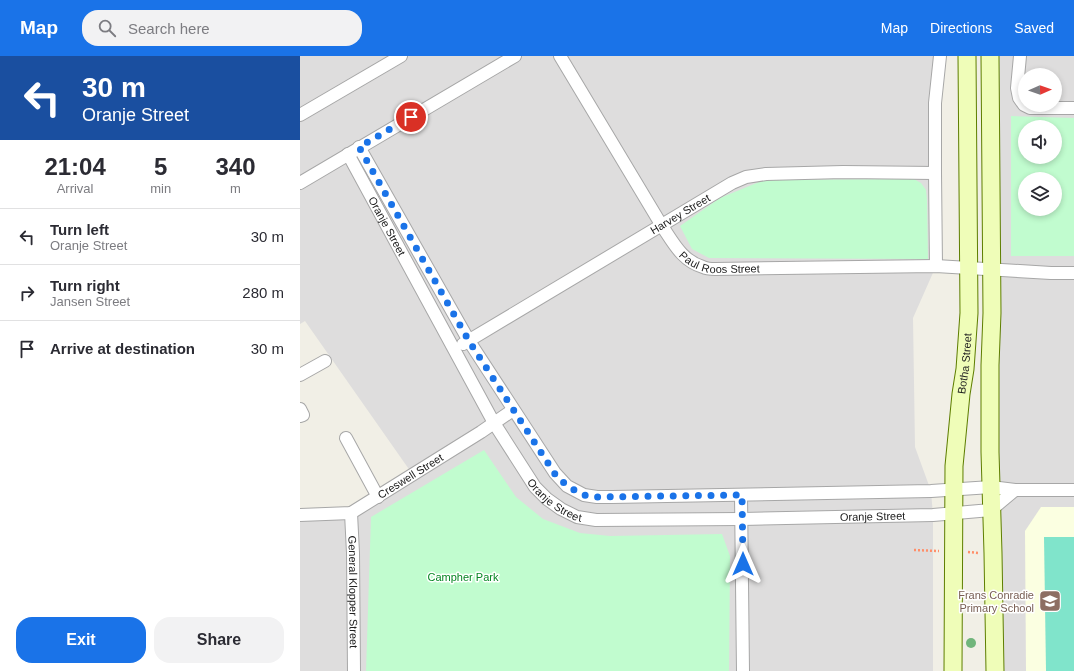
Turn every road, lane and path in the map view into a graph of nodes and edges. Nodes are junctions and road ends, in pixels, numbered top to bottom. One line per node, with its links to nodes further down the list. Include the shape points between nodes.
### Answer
1 (401, 56): 9 (street)
2 (515, 56): 10 (street)
3 (560, 56): 14 (street, Paul Roos Street)
4 (940, 56): 12 (street, via 935,103)
5 (967, 56): 16 (main road, Botha Street)
6 (990, 56): 17 (main road)
7 (1020, 56): 8 (street, via 1017,88 1019,98 1024,104 1030,108)
8 (1074, 108)
9 (300, 114)
10 (359, 147): 11 (street); 19 (street, Oranje Street)
11 (348, 154): 13 (street); 20 (street, Oranje Street)
12 (935, 173): 14 (street, Harvey Street, via 804,173 746,177); 15 (street)
13 (300, 183)
14 (662, 226): 15 (street, Paul Roos Street, via 680,253 703,268); 19 (street, Harvey Street)
15 (936, 266): 16 (street, Paul Roos Street)
16 (969, 268): 17 (street, Paul Roos Street); 27 (main road, Botha Street, via 968,329 954,466)
17 (991, 270): 18 (street, Paul Roos Street); 26 (main road)
18 (1074, 273)
19 (469, 341): 20 (street, Harvey Street); 23 (street, Oranje Street)
20 (454, 350): 24 (street, Oranje Street)
21 (326, 361): 22 (street)
22 (300, 375)
23 (513, 410): 24 (street, Creswell Street); 30 (street, Oranje Street, via 555,474 567,486 584,495)
24 (494, 423): 31 (street, Creswell Street); 36 (street, Oranje Street, via 534,487 561,509 577,517 596,520)
25 (346, 438): 31 (street)
26 (991, 487): 27 (street, Oranje Street); 28 (street, Oranje Street); 32 (main road)
27 (954, 490): 30 (street, Oranje Street); 33 (main road, Botha Street)
28 (1015, 490): 29 (street, Oranje Street); 32 (street)
29 (1074, 490)
30 (742, 495): 36 (street)
31 (378, 497): 34 (street, Creswell Street)
32 (991, 510): 33 (street, Oranje Street); 40 (main road)
33 (954, 513): 36 (street, Oranje Street); 39 (main road, Botha Street)
34 (351, 514): 35 (street); 37 (street, General Klopper Street)
35 (300, 515)
36 (742, 519): 38 (street)
37 (354, 671)
38 (743, 671)
39 (953, 671)
40 (995, 671)

